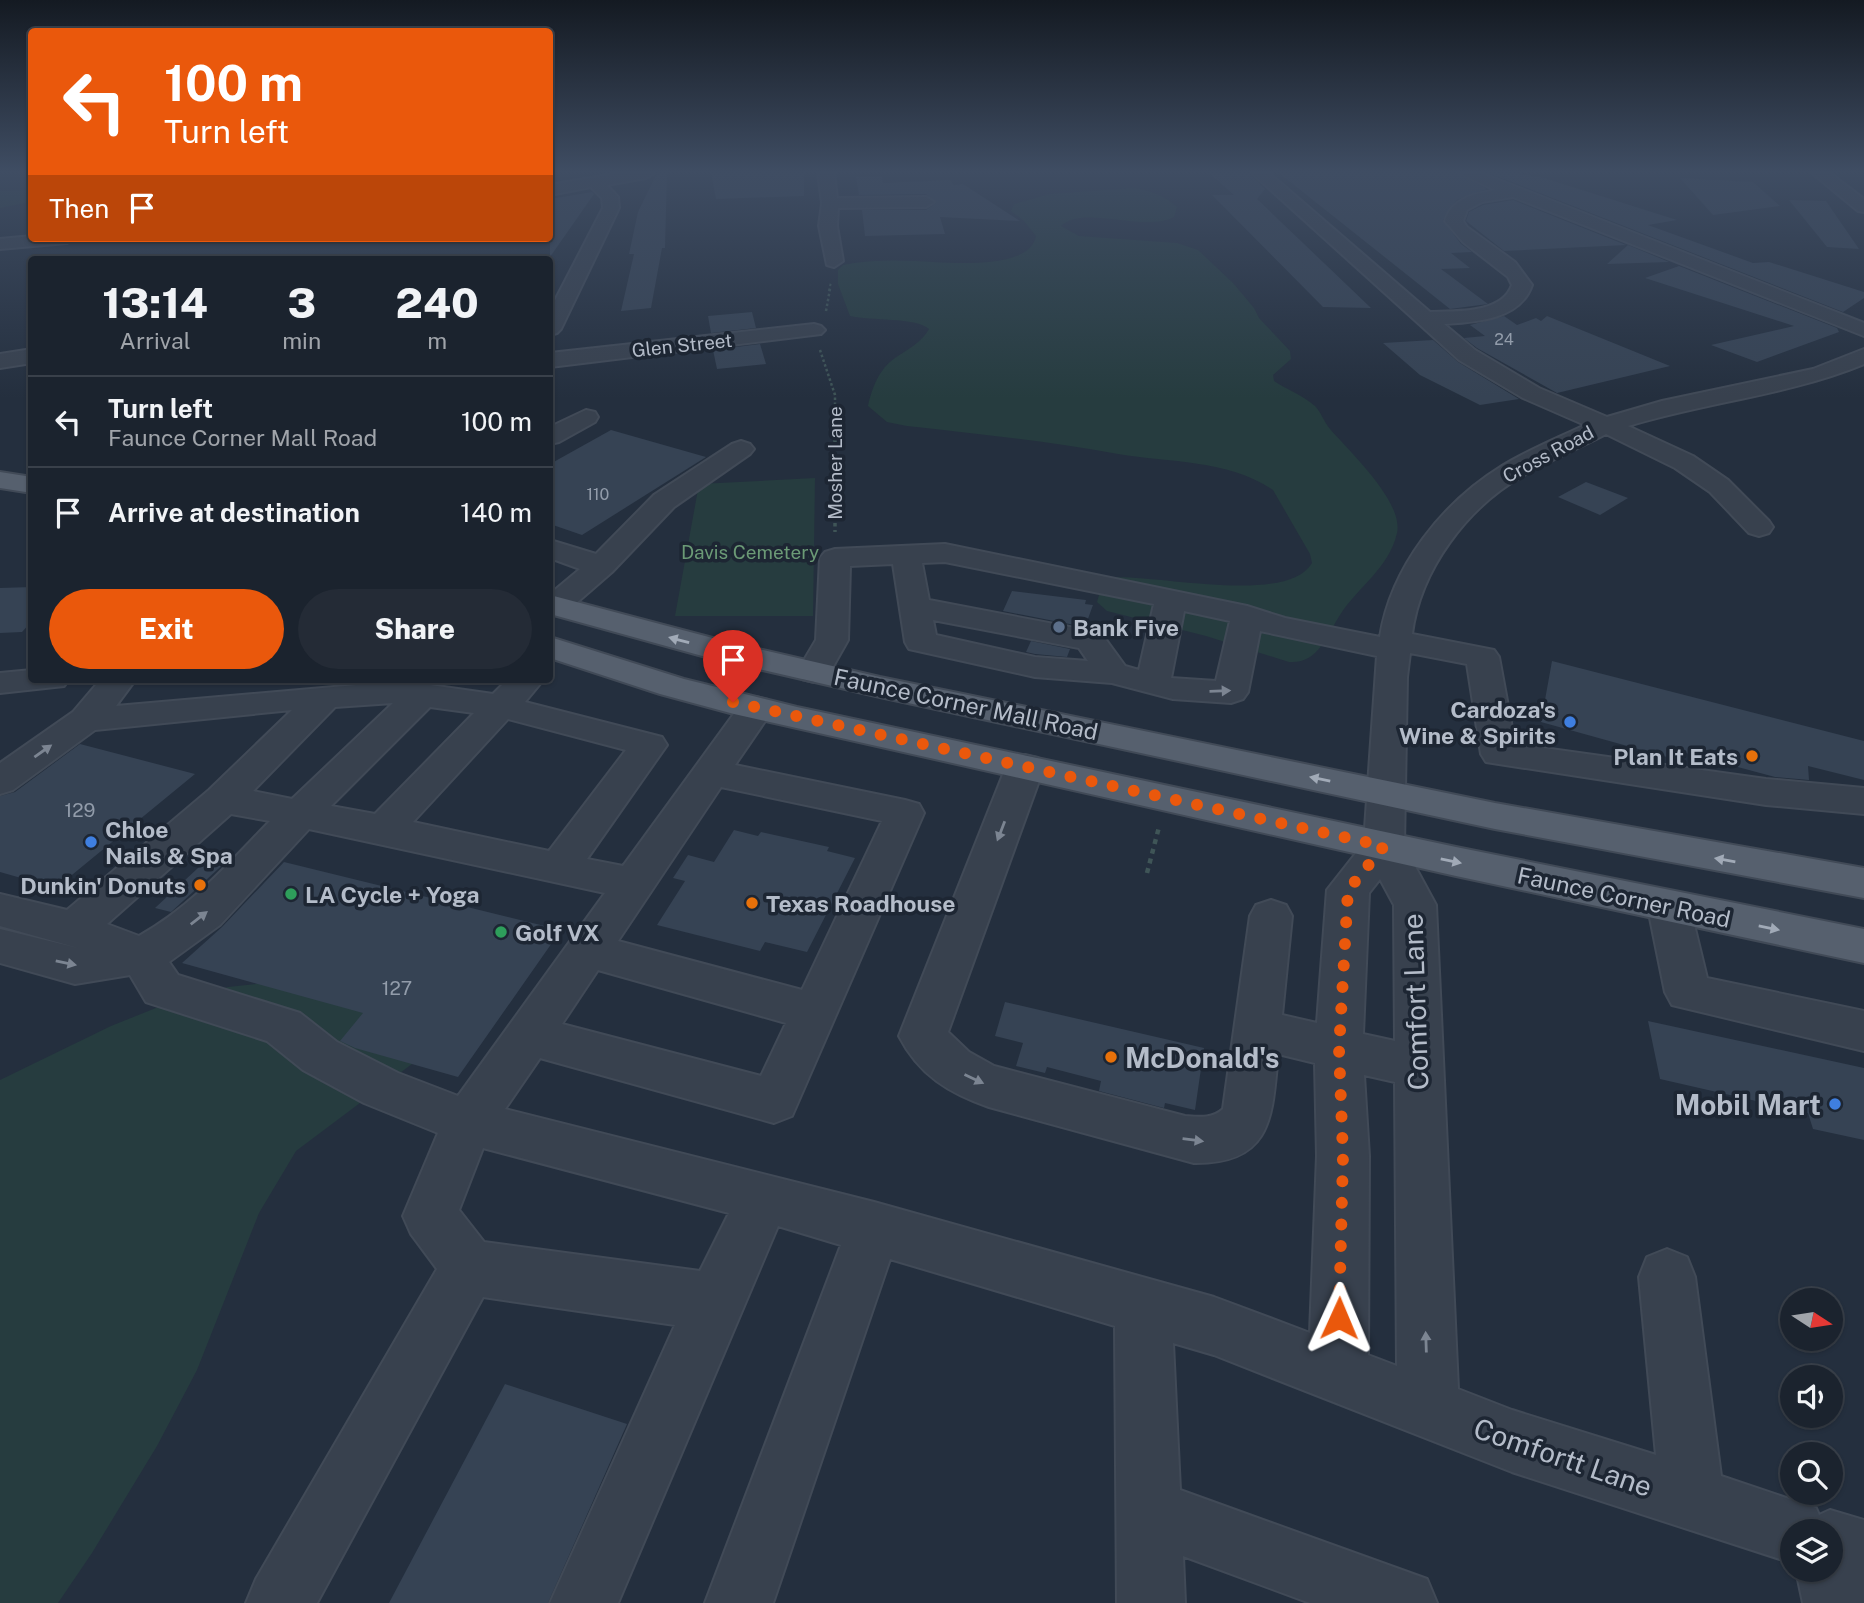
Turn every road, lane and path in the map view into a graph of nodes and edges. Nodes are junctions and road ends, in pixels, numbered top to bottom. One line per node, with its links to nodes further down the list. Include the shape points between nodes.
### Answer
1 (591, 248): 8 (street)
2 (832, 248): 6 (street)
3 (1345, 248): 7 (street)
4 (1481, 248): 7 (street, via 1516,275 1522,285 1520,296 1491,312)
5 (1654, 248): 10 (street)
6 (834, 261): 9 (path, via 829,306)
7 (1424, 318): 18 (street, via 1504,379)
8 (553, 323)
9 (814, 330): 13 (street, Glen Street); 26 (path, Mosher Lane, via 835,396)
10 (1864, 330)
11 (1864, 356): 18 (street, Cross Road, via 1820,374)
12 (28, 357): 14 (street)
13 (553, 360)
14 (0, 361)
15 (28, 376): 16 (street)
16 (0, 379)
17 (586, 417): 19 (street)
18 (1605, 425): 23 (street, via 1703,474); 32 (street, Cross Road, via 1532,459 1475,499 1416,571)
19 (553, 435)
20 (741, 449): 27 (street, via 664,501)
21 (0, 480): 22 (main road)
22 (28, 484)
23 (1759, 527)
24 (553, 550): 27 (street)
25 (906, 555): 26 (street); 28 (street, via 944,553); 39 (street, via 917,619)
26 (835, 558): 34 (street, via 832,640)
27 (601, 566): 29 (street)
28 (1171, 599): 31 (street); 39 (street)
29 (553, 604)
30 (553, 605): 34 (main road, Faunce Corner Mall Road, one-way to 30)
31 (1247, 614): 32 (street, via 1277,626); 39 (street, one-way to 31, via 1231,692)
32 (1396, 634): 48 (street, Cross Road); 50 (street, via 1482,657 1499,754 1766,792)
33 (553, 651): 43 (main road, Faunce Corner Mall Road)
34 (814, 672): 48 (main road, Faunce Corner Mall Road, one-way to 34)
35 (28, 681): 36 (street)
36 (0, 683)
37 (116, 683): 44 (street)
38 (523, 683): 42 (street)
39 (1153, 684)
40 (422, 695): 41 (street); 42 (street); 51 (street)
41 (326, 697): 44 (street); 49 (street)
42 (500, 706): 53 (street); 55 (street, via 649,745)
43 (756, 708): 45 (main road, Faunce Corner Mall Road); 46 (street)
44 (86, 720): 47 (street, one-way to 44)
45 (1025, 767): 54 (main road, Faunce Corner Mall Road); 68 (street, one-way to 68, via 923,1036 938,1057 969,1079 989,1086 1202,1141 1229,1136 1242,1125)
46 (710, 772): 58 (street); 67 (street, via 905,813)
47 (0, 781)
48 (1386, 793): 54 (street, Cross Road); 57 (main road, one-way to 48, via 1637,844)
49 (223, 799): 51 (street); 62 (street)
50 (1864, 801)
51 (300, 814): 53 (street); 66 (street, one-way to 51, via 205,914)
52 (1159, 827): 56 (path)
53 (383, 829): 55 (street)
54 (1384, 846): 59 (main road, Faunce Corner Road, one-way to 59); 71 (street, via 1348,890); 72 (street, Comfort Lane, via 1415,905)
55 (559, 867): 58 (street)
56 (1147, 873)
57 (1864, 883)
58 (634, 884): 65 (street)
59 (1670, 908): 64 (main road, Faunce Corner Road, one-way to 64); 69 (street, via 1688,992)
60 (0, 910): 62 (street)
61 (1271, 916): 68 (street)
62 (74, 928): 66 (street)
63 (0, 946): 66 (street, one-way to 66, via 75,966)
64 (1864, 946)
65 (588, 950): 67 (street); 70 (street)
66 (142, 956): 73 (street, Comfortt Lane, via 162,989 283,1027 320,1056 381,1088)
67 (814, 1012): 70 (street, via 774,1101)
68 (1258, 1029): 71 (street)
69 (1864, 1031)
70 (529, 1035): 73 (street)
71 (1339, 1049): 72 (street); 80 (street, via 1343,1156)
72 (1418, 1068): 81 (street, Comfort Lane, one-way to 72)
73 (468, 1122): 74 (street, Comfortt Lane); 76 (street, via 430,1216)
74 (764, 1197): 75 (street, Comfortt Lane); 78 (street)
75 (874, 1228): 79 (street, Comfortt Lane); 90 (street)
76 (469, 1268): 78 (street); 88 (street)
77 (1667, 1277): 82 (street)
78 (715, 1302): 89 (street)
79 (1143, 1306): 80 (street, Comfortt Lane, via 1214,1326); 83 (street)
80 (1338, 1372): 81 (street, Comfortt Lane)
81 (1428, 1410): 82 (street, Comfortt Lane)
82 (1692, 1500): 84 (street, Comfortt Lane)
83 (1148, 1511): 91 (street); 92 (street)
84 (1780, 1527)
85 (1843, 1547): 86 (street)
86 (1864, 1553)
87 (1832, 1582): 93 (street)
88 (280, 1603)
89 (583, 1603)
90 (739, 1603)
91 (1151, 1603)
92 (1403, 1603)
93 (1837, 1603)

